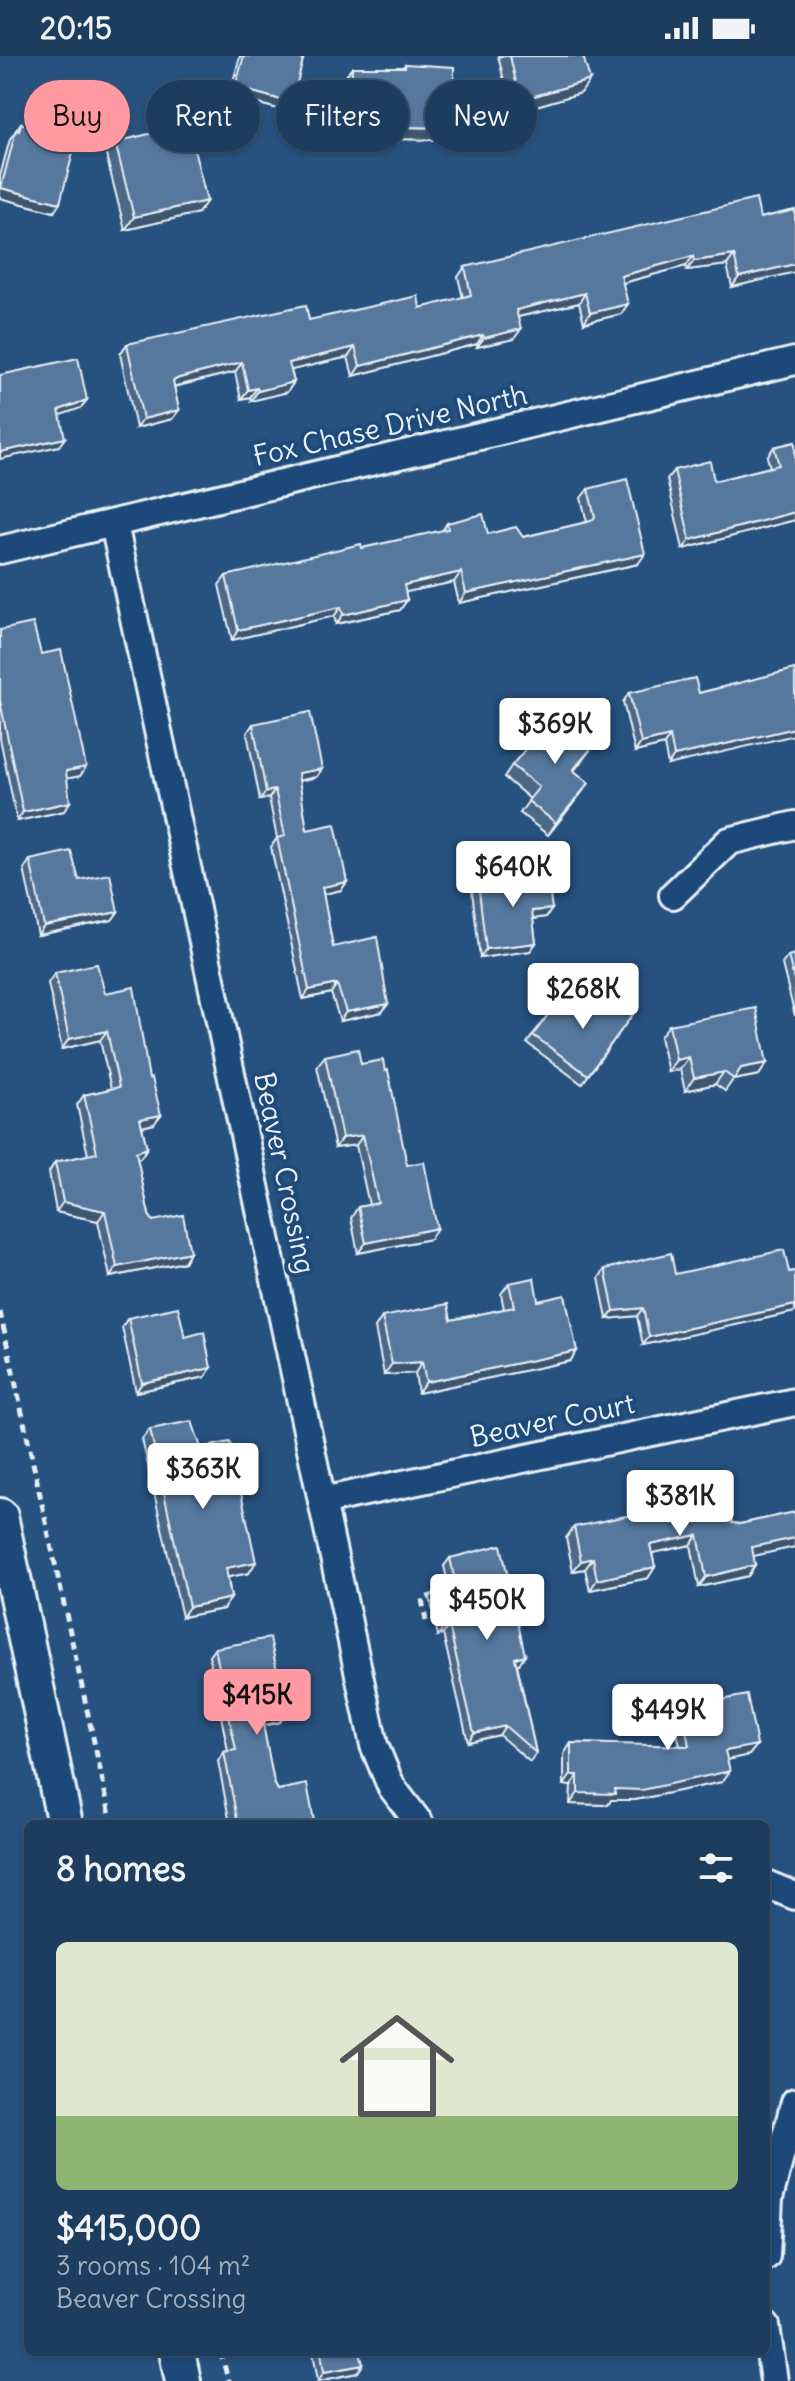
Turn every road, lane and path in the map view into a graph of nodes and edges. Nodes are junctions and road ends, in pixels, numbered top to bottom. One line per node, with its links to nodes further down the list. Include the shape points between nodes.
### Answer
1 (795, 361): 2 (street, Fox Chase Drive North)
2 (114, 524): 3 (street, Fox Chase Drive North); 8 (street, Beaver Crossing)
3 (0, 550)
4 (795, 825): 5 (street, via 729,841)
5 (673, 895)
6 (0, 1312): 13 (path)
7 (795, 1402): 8 (street, Beaver Court)
8 (322, 1501): 14 (street, Beaver Crossing, via 374,1745 391,1786)
9 (0, 1516): 12 (street)
10 (436, 1595): 11 (path, via 422,1599)
11 (426, 1621)
12 (64, 1820)
13 (111, 1820)
14 (417, 1820)
15 (770, 1886): 16 (street)
16 (795, 1896)
17 (795, 2102): 18 (street)
18 (770, 2194)
19 (178, 2356): 22 (street)
20 (221, 2356): 23 (path)
21 (769, 2356): 24 (street)
22 (183, 2381)
23 (229, 2381)
24 (772, 2381)

